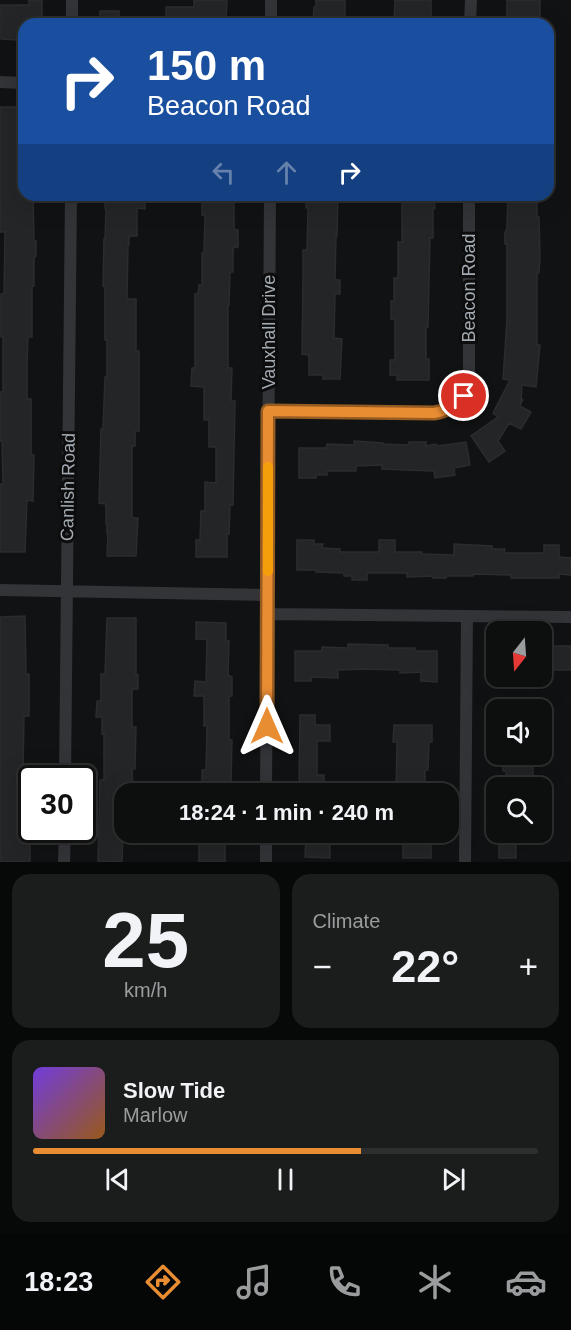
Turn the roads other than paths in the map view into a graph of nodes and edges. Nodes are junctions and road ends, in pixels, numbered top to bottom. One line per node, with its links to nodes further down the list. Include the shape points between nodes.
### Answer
1 (72, 0): 4 (street)
2 (271, 0): 5 (street)
3 (471, 0): 6 (street)
4 (72, 18)
5 (271, 18)
6 (470, 18)
7 (0, 82): 8 (street)
8 (18, 83)
9 (71, 201): 14 (street, Canlish Road)
10 (270, 201): 12 (street, Vauxhall Drive)
11 (470, 201): 12 (street, Beacon Road, via 469,376 464,396 457,404 434,413)
12 (268, 411): 15 (street, Vauxhall Drive)
13 (0, 590): 14 (street)
14 (67, 592): 15 (street); 19 (street, Canlish Road)
15 (268, 595): 16 (street, Vauxhall Drive)
16 (268, 614): 17 (street); 20 (street, Vauxhall Drive)
17 (467, 616): 18 (street); 25 (street)
18 (571, 617)
19 (65, 765)
20 (266, 783)
21 (65, 843): 23 (street)
22 (266, 843): 24 (street)
23 (64, 862)
24 (266, 862)
25 (465, 862)

